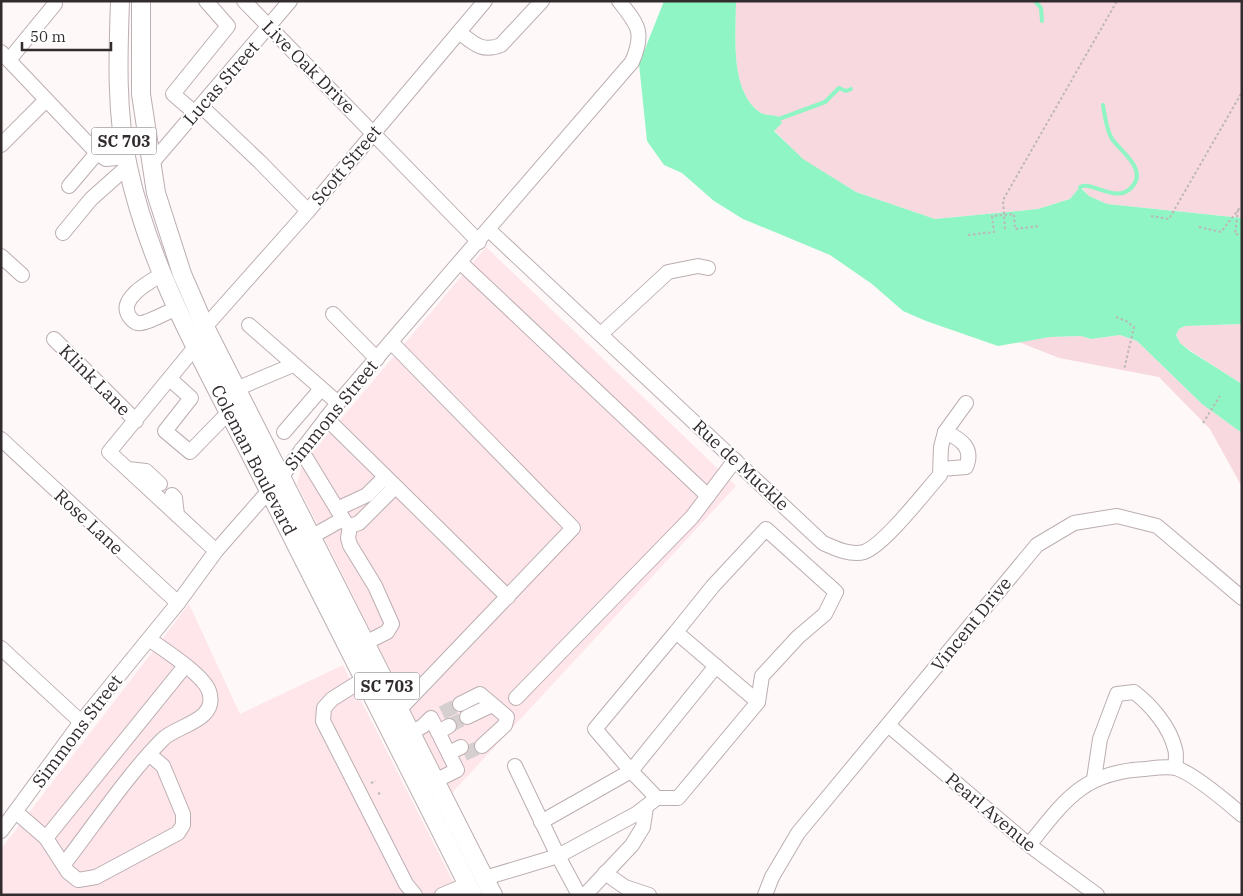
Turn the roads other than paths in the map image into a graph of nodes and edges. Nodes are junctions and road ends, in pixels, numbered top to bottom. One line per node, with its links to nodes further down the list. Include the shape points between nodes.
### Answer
1 (120, 1): 15 (main road, Coleman Boulevard / SC 703)
2 (141, 1): 21 (main road, Coleman Boulevard / SC 703, via 141,94)
3 (206, 1): 17 (street, via 228,26 173,94)
4 (244, 1): 11 (street, Live Oak Drive)
5 (290, 1): 11 (street, Lucas Street)
6 (485, 1): 12 (street, Scott Street)
7 (542, 1): 12 (street, via 501,45 493,48 478,47)
8 (619, 1): 10 (street)
9 (55, 4): 14 (street)
10 (637, 24): 13 (street); 25 (street, Simmons Street, via 640,39 632,62)
11 (269, 26): 17 (street, Lucas Street); 18 (street, Live Oak Drive)
12 (459, 32): 18 (street, Scott Street)
13 (650, 38)
14 (5, 56): 16 (street)
15 (118, 59): 21 (main road, via 126,67 134,146); 22 (main road, Coleman Boulevard / SC 703)
16 (46, 100): 19 (street); 20 (street)
17 (198, 109): 21 (street, Lucas Street); 24 (street, via 260,162)
18 (373, 132): 24 (street, Scott Street); 27 (street, Live Oak Drive)
19 (1, 144)
20 (97, 152): 22 (street); 23 (street)
21 (150, 159): 31 (main road, Coleman Boulevard / SC 703, via 156,193)
22 (128, 169): 26 (street, via 91,199); 31 (main road, via 144,192 171,274); 33 (main road, Coleman Boulevard / SC 703, via 148,242)
23 (69, 186)
24 (308, 211): 37 (street, Scott Street)
25 (489, 230): 27 (street, Simmons Street); 38 (street, Rue de Muckle)
26 (63, 234)
27 (479, 242): 29 (street, Simmons Street)
28 (1, 256): 32 (street)
29 (461, 263): 40 (street, Simmons Street); 64 (street)
30 (708, 268): 38 (street, via 698,266 668,272)
31 (182, 274): 37 (main road, Coleman Boulevard / SC 703)
32 (22, 275)
33 (162, 275): 34 (main road, Coleman Boulevard / SC 703); 34 (street, via 145,284 126,303 127,313 138,323)
34 (178, 308): 41 (main road, Coleman Boulevard / SC 703)
35 (333, 314): 42 (street)
36 (249, 324): 43 (street)
37 (205, 327): 45 (main road, Coleman Boulevard / SC 703)
38 (601, 334): 56 (street, Rue de Muckle)
39 (54, 339): 51 (street, Klink Lane)
40 (392, 343): 42 (street, Simmons Street); 69 (street, via 574,528)
41 (196, 346): 44 (street); 49 (main road, Coleman Boulevard / SC 703)
42 (377, 359): 47 (street, Simmons Street)
43 (293, 364): 45 (street); 46 (street)
44 (170, 378): 49 (street, via 191,398 165,431 190,452); 51 (street)
45 (236, 389): 59 (main road, Coleman Boulevard / SC 703)
46 (321, 389): 47 (street); 52 (street)
47 (338, 403): 50 (street, Simmons Street)
48 (966, 403): 53 (street)
49 (229, 412): 62 (main road, Coleman Boulevard / SC 703)
50 (326, 418): 55 (street, Simmons Street); 60 (street)
51 (136, 421): 57 (street, via 109,452)
52 (284, 432)
53 (945, 432): 58 (street); 58 (street, via 959,438 968,448 970,459 961,469)
54 (1, 439): 71 (street, Rose Lane)
55 (301, 450): 59 (street, Simmons Street); 66 (street)
56 (735, 460): 58 (street, Rue de Muckle, via 823,544 841,551 863,552 884,538 940,475); 64 (street)
57 (128, 469): 61 (street, via 146,471); 65 (street)
58 (941, 469)
59 (281, 477): 62 (street, Simmons Street); 67 (main road, Coleman Boulevard / SC 703)
60 (390, 482): 66 (street, via 367,495); 66 (street, via 359,524); 69 (street)
61 (160, 484)
62 (269, 491): 68 (street, Simmons Street); 78 (main road, Coleman Boulevard / SC 703)
63 (172, 495): 65 (street)
64 (708, 496): 79 (street, via 692,517)
65 (177, 515): 68 (street)
66 (343, 518): 67 (street); 74 (street, via 350,544 375,586 392,624 387,632)
67 (311, 536): 74 (main road, Coleman Boulevard / SC 703)
68 (216, 551): 71 (street, Simmons Street)
69 (508, 597): 83 (street)
70 (1242, 598): 86 (street, Vincent Drive, via 1157,526 1117,516 1074,523 1037,545)
71 (178, 603): 73 (street, Simmons Street)
72 (676, 632): 77 (street); 80 (street, via 766,529 836,592 825,614 798,637 762,676); 92 (street, via 595,729)
73 (150, 639): 76 (street); 85 (street, Simmons Street)
74 (365, 644): 83 (main road, Coleman Boulevard / SC 703)
75 (1, 648): 85 (street)
76 (185, 666): 89 (street, via 201,679 209,692 208,708 197,722 165,737); 101 (street)
77 (716, 666): 80 (street); 92 (street)
78 (364, 679): 106 (main road, Coleman Boulevard / SC 703); 107 (street, via 332,699 324,708 323,721 406,884)
79 (516, 698)
80 (758, 702): 95 (street, via 678,798)
81 (460, 704): 82 (street, via 480,694)
82 (492, 705): 84 (street); 88 (street, via 507,717 505,725)
83 (399, 710): 87 (main road, Coleman Boulevard / SC 703)
84 (467, 718)
85 (81, 722): 97 (street, Simmons Street)
86 (888, 726): 102 (street, Pearl Avenue); 113 (street, Vincent Drive, via 798,834)
87 (411, 733): 94 (main road, Coleman Boulevard / SC 703); 94 (street, via 437,716 444,729 456,753 458,770)
88 (480, 742)
89 (150, 754): 104 (street); 104 (street, via 163,766 183,814 183,825 178,833 96,877 78,880)
90 (515, 766): 99 (street)
91 (1176, 768): 93 (street, via 1127,770); 93 (street, via 1175,748 1164,724 1146,701 1134,692 1117,694 1100,739); 98 (street)
92 (631, 771): 95 (street); 99 (street)
93 (1094, 779): 102 (street, via 1064,800)
94 (435, 781): 106 (main road, Coleman Boulevard / SC 703)
95 (658, 798): 96 (street)
96 (646, 807): 103 (street); 105 (street, via 643,827 632,845)
97 (16, 812): 100 (street, Simmons Street); 101 (street)
98 (1242, 815)
99 (541, 822): 103 (street)
100 (1, 831)
101 (46, 838): 104 (street)
102 (1030, 845): 114 (street, Pearl Avenue)
103 (558, 856): 106 (street); 110 (street)
104 (64, 864)
105 (605, 873): 111 (street); 112 (street, via 625,887)
106 (475, 886): 108 (street); 109 (main road, Coleman Boulevard / SC 703)
107 (415, 895)
108 (442, 895)
109 (493, 895)
110 (580, 895)
111 (585, 895)
112 (649, 895)
113 (765, 895)
114 (1097, 895)

